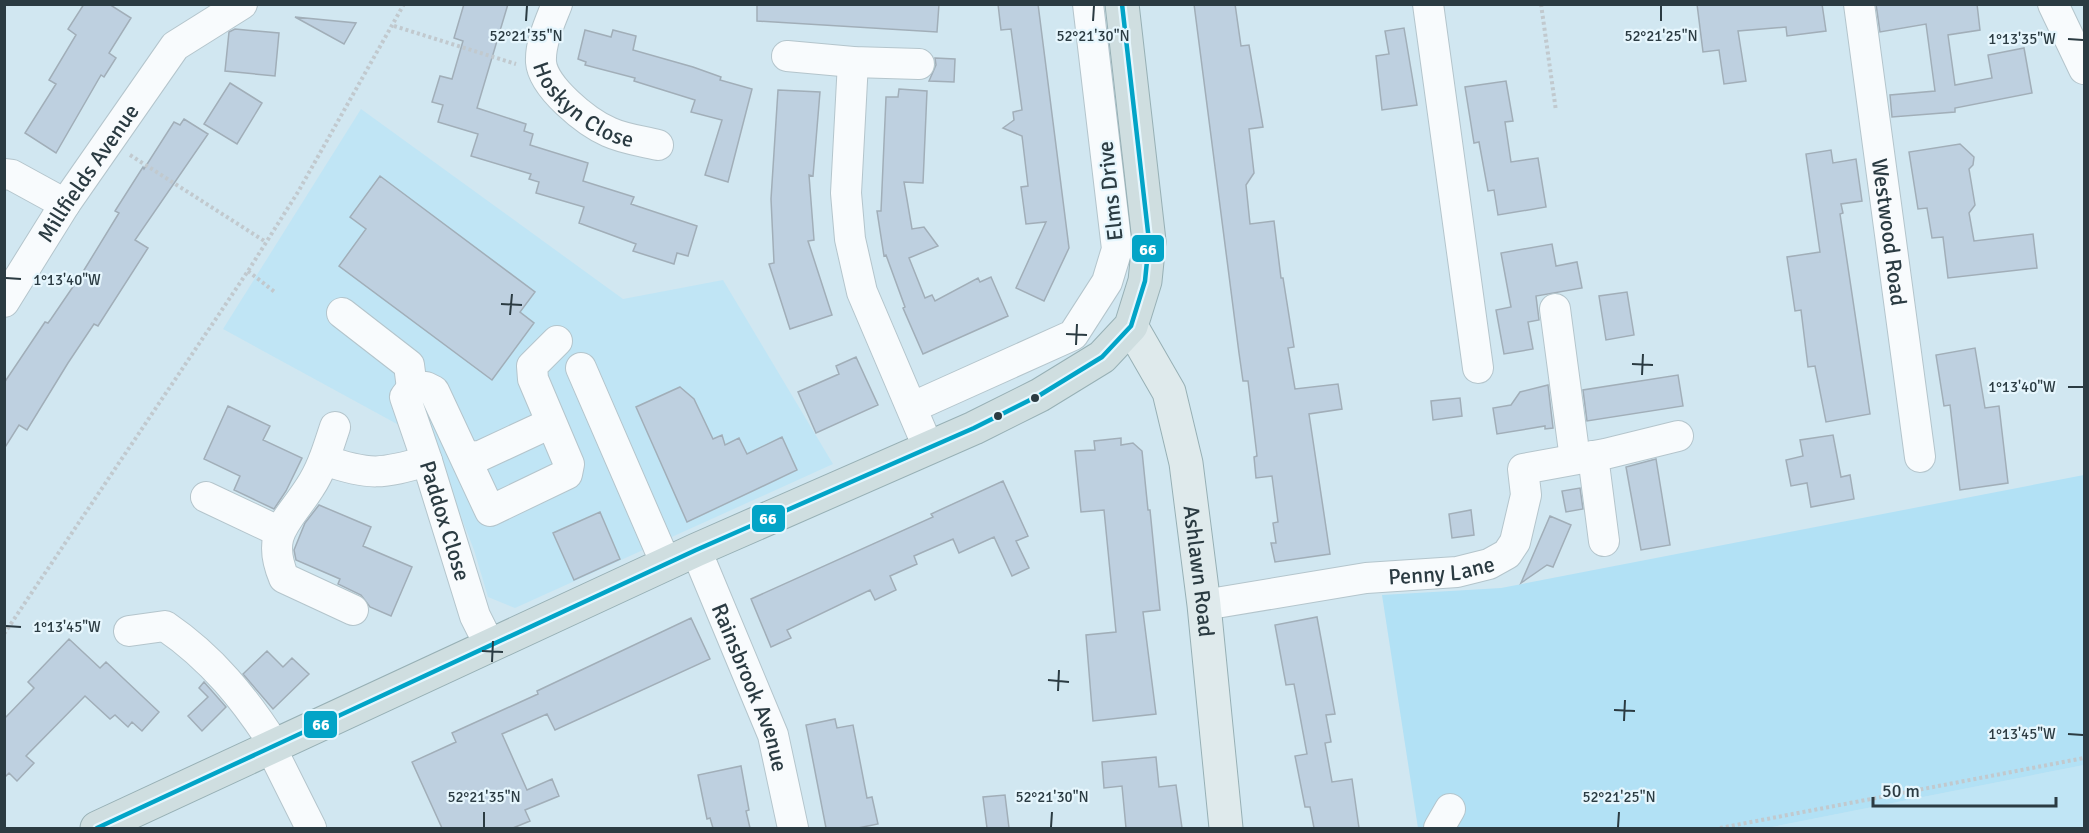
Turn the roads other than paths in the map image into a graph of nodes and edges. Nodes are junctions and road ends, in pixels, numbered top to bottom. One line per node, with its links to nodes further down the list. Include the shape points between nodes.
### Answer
1 (242, 4): 14 (street, Millfields Avenue, via 175,46)
2 (557, 4): 12 (street, Hoskyn Close, via 542,45 543,72 548,84 592,123 610,133)
3 (1088, 4): 23 (street, Elms Drive, via 1117,249 1107,282 1073,335)
4 (1122, 4): 18 (highway, via 1149,241 1146,281)
5 (1428, 4): 21 (street)
6 (1859, 4): 30 (street, Westwood Road)
7 (2053, 4): 11 (street)
8 (787, 56): 9 (street)
9 (853, 62): 10 (street); 23 (street, via 846,192 850,239 862,292)
10 (919, 64)
11 (2085, 69)
12 (658, 145)
13 (4, 174): 14 (street)
14 (65, 204): 15 (street, Millfields Avenue)
15 (4, 302)
16 (1555, 309): 28 (street)
17 (342, 313): 22 (street, via 409,365)
18 (1131, 326): 27 (highway, via 1102,357 1040,396); 38 (main road, Ashlawn Road, via 1169,392 1186,463)
19 (557, 341): 24 (street, via 532,366 538,396)
20 (581, 368): 37 (street)
21 (1478, 368)
22 (411, 401): 29 (street, via 426,387 434,391); 32 (street)
23 (913, 407): 27 (street)
24 (551, 423): 29 (street, via 480,456); 29 (street, via 569,464 567,474 498,509 490,511)
25 (335, 427): 31 (street)
26 (1678, 436): 28 (street)
27 (928, 447): 36 (highway)
28 (1591, 456): 35 (street); 38 (street, Penny Lane, via 1523,469 1526,495 1515,542 1506,555 1489,564 1457,572 1366,578)
29 (466, 457)
30 (1920, 457)
31 (324, 460): 32 (street, Paddox Close, via 357,472 384,473); 34 (street)
32 (427, 461): 41 (street, Paddox Close, via 475,616)
33 (206, 497): 34 (street)
34 (278, 531): 39 (street, via 276,553 284,578)
35 (1604, 541)
36 (696, 550): 37 (highway); 46 (street, Rainsbrook Avenue, via 773,735)
37 (666, 564): 41 (highway)
38 (1204, 605): 47 (main road, Ashlawn Road)
39 (353, 610)
40 (129, 631): 42 (street, via 165,627 193,645 249,706)
41 (490, 645): 42 (highway)
42 (273, 747): 43 (highway); 45 (street)
43 (133, 821): 44 (highway)
44 (97, 828)
45 (311, 828)
46 (793, 828)
47 (1226, 828)

